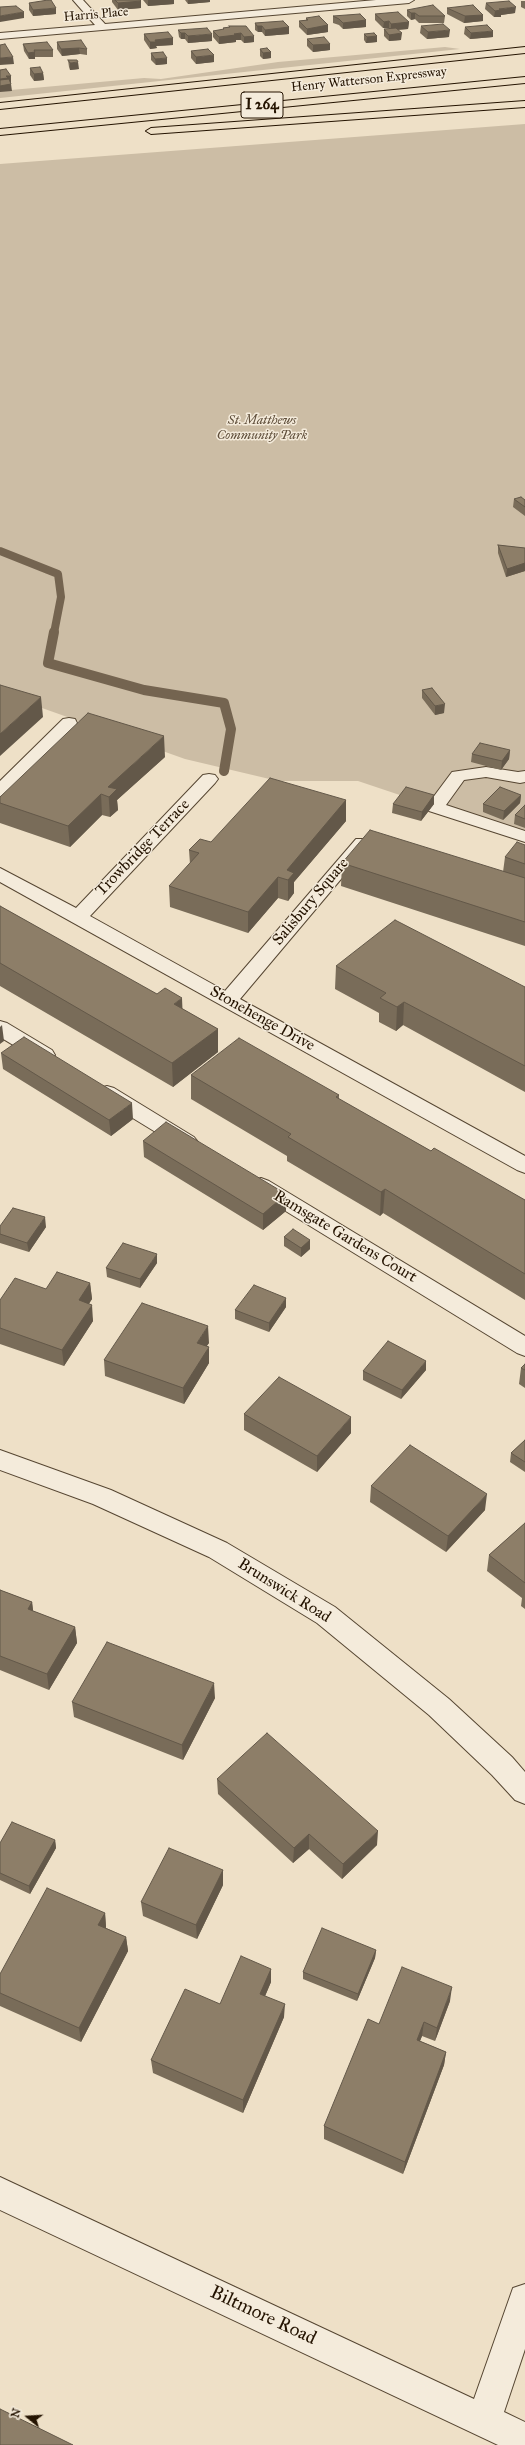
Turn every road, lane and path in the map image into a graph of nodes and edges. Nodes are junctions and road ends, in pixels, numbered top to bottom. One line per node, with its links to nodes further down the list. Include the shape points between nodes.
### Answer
1 (78, 0): 3 (street)
2 (409, 0): 3 (street, Harris Place)
3 (102, 27): 4 (street, Harris Place)
4 (0, 36)
5 (525, 50): 9 (highway)
6 (408, 74): 10 (highway, Henry Watterson Expressway / I 264)
7 (525, 80): 12 (highway, Henry Watterson Expressway / I 264)
8 (525, 104): 11 (highway)
9 (0, 106)
10 (0, 110)
11 (142, 131)
12 (0, 132)
13 (95, 134): 14 (highway)
14 (0, 140)
15 (69, 723): 18 (street)
16 (525, 776): 19 (street, via 520,778 486,772 458,776 435,807)
17 (209, 779): 22 (street, Trowbridge Terrace)
18 (0, 791)
19 (525, 837)
20 (381, 839): 23 (street, Salisbury Square, via 370,839 360,843)
21 (0, 874): 22 (street, Stonehenge Drive)
22 (78, 917): 23 (street, Stonehenge Drive)
23 (228, 1000): 28 (street, Stonehenge Drive)
24 (0, 1028): 25 (street)
25 (61, 1065)
26 (89, 1082): 27 (street)
27 (204, 1152)
28 (525, 1165)
29 (246, 1177): 30 (street, Ramsgate Gardens Court)
30 (525, 1347)
31 (0, 1460): 32 (street, Brunswick Road, via 102,1497 218,1550 326,1615 439,1707)
32 (525, 1791)
33 (0, 2193): 35 (street, Biltmore Road)
34 (525, 2300): 35 (street)
35 (484, 2420): 36 (street, Biltmore Road)
36 (525, 2440)

